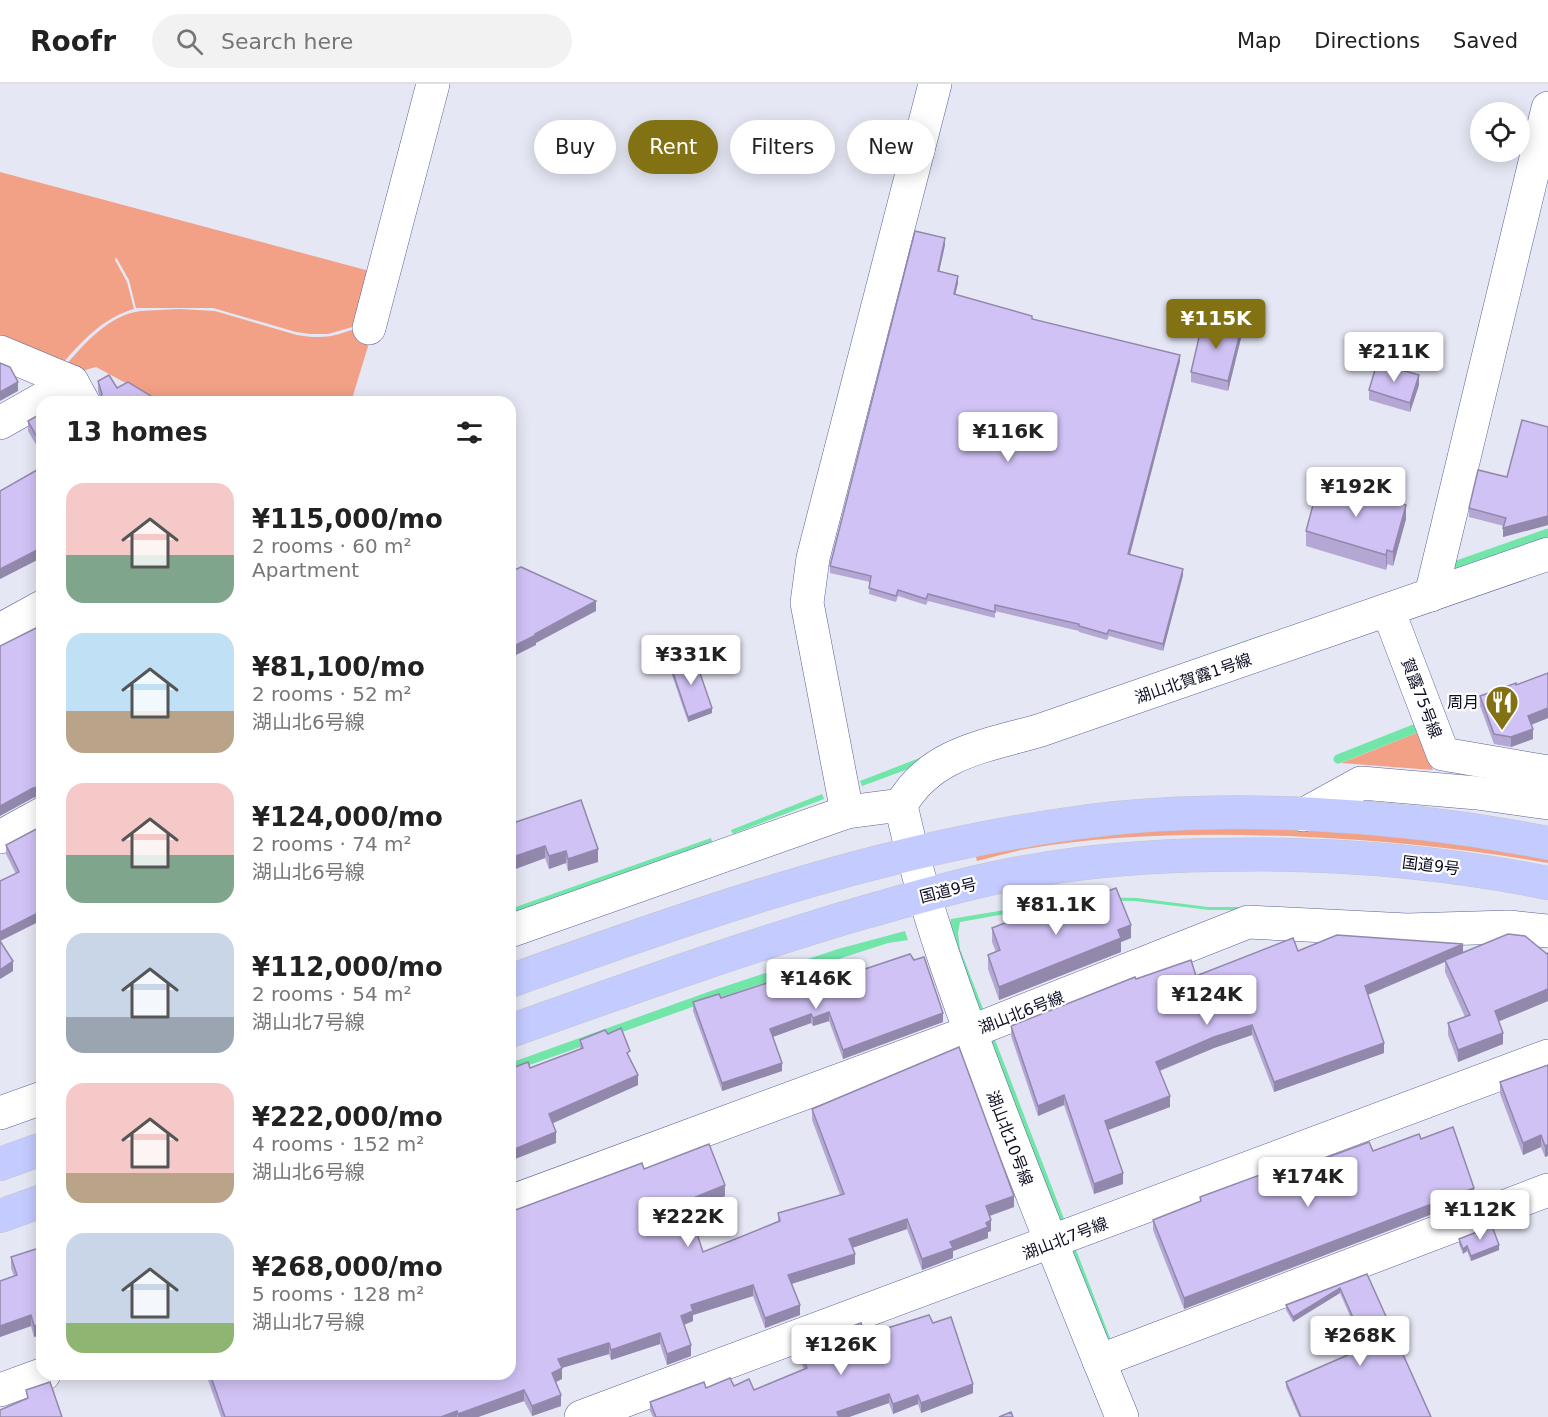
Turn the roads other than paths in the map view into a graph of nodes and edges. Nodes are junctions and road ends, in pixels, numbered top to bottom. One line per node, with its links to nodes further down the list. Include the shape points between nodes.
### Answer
1 (434, 84): 4 (street)
2 (935, 84): 19 (street, via 813,558 807,603)
3 (1548, 108): 10 (street)
4 (369, 328)
5 (0, 352): 6 (street)
6 (78, 392)
7 (36, 409): 8 (street)
8 (0, 423)
9 (1548, 554): 10 (street, 湖山北賀露1号線)
10 (1431, 595): 12 (street, 湖山北賀露1号線)
11 (36, 610): 13 (street)
12 (1388, 610): 14 (street, 賀露75号線, via 1443,754); 18 (street, 湖山北賀露1号線, via 1041,730 959,753 925,774)
13 (0, 630)
14 (1488, 762): 15 (street, 賀露75号線); 16 (street)
15 (1548, 772)
16 (1477, 793): 17 (street); 20 (street, via 1361,783)
17 (1548, 803)
18 (901, 805): 19 (street); 24 (street)
19 (847, 812): 27 (street)
20 (1303, 815): 23 (highway, via 1431,825); 24 (highway, via 1118,818 999,834)
21 (36, 817): 22 (street)
22 (0, 837)
23 (1548, 843)
24 (912, 854): 26 (street, 湖山北10号線); 29 (highway, via 704,913)
25 (1548, 883): 26 (highway, 国道9号, via 1365,858 1233,854 1071,864)
26 (924, 896): 30 (highway, 国道9号, via 701,963); 31 (street, 湖山北10号線)
27 (516, 929)
28 (1548, 932): 31 (street, 湖山北6号線, via 1509,927 1407,930 1248,922)
29 (516, 979)
30 (516, 1029)
31 (970, 1032): 38 (street, 湖山北6号線); 41 (street, 湖山北10号線)
32 (1548, 1056): 41 (street, 湖山北7号線)
33 (36, 1100): 34 (street)
34 (0, 1113)
35 (36, 1151): 36 (highway)
36 (0, 1164)
37 (1548, 1190): 42 (street)
38 (516, 1200)
39 (36, 1203): 40 (highway)
40 (0, 1216)
41 (1050, 1243): 42 (street, 湖山北10号線); 45 (street, 湖山北7号線)
42 (1099, 1360): 46 (street, 湖山北10号線)
43 (36, 1377): 44 (street)
44 (0, 1390)
45 (581, 1417)
46 (1122, 1417)

